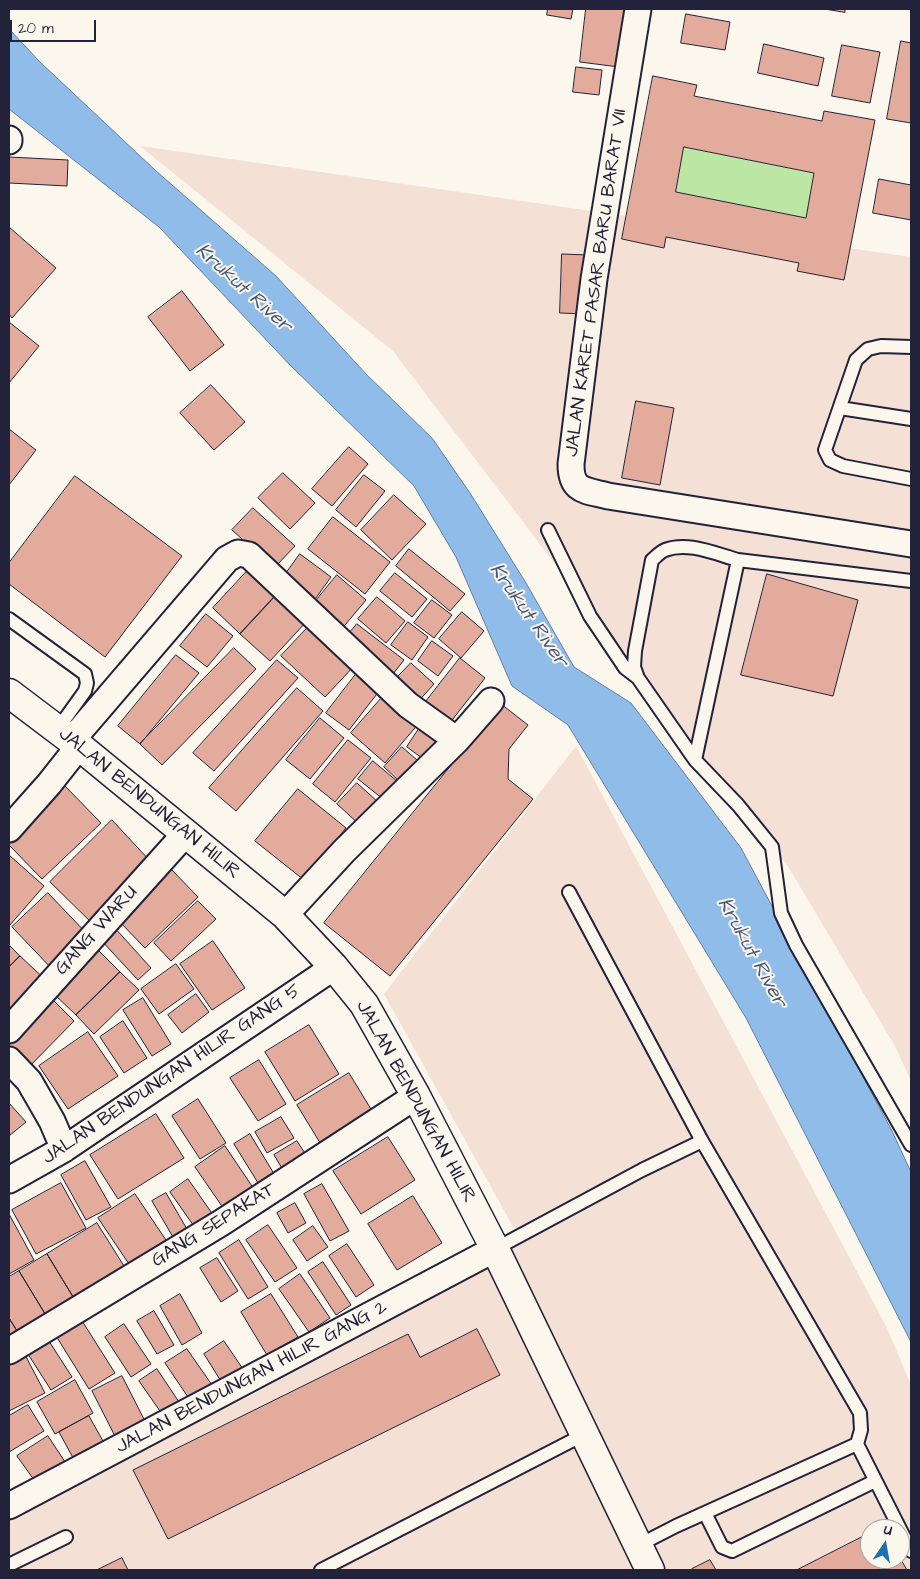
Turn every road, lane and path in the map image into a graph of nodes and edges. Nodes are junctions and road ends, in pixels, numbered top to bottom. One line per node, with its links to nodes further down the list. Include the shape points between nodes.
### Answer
1 (638, 9): 7 (street, JALAN KARET PASAR BARU BARAT VII, via 594,278 571,464 573,483 608,496)
2 (911, 347): 3 (lane, via 868,349 856,360)
3 (840, 408): 4 (lane); 5 (lane, via 825,450 830,460 843,466)
4 (911, 419)
5 (911, 479)
6 (548, 530): 11 (lane, via 590,616 625,668)
7 (911, 544)
8 (738, 560): 9 (lane); 11 (lane, via 692,548 664,551 652,560 635,651 634,667); 16 (lane)
9 (911, 581)
10 (9, 619): 14 (lane, via 85,674 87,683)
11 (638, 678): 16 (lane)
12 (9, 693): 14 (street, JALAN BENDUNGAN HILIR)
13 (491, 701): 15 (street)
14 (69, 739): 15 (street, via 227,559 238,553 248,555 408,705); 17 (street, via 49,784); 18 (street, JALAN BENDUNGAN HILIR)
15 (456, 740): 20 (street, via 344,851)
16 (695, 760): 26 (lane, via 772,847 781,913 796,946)
17 (9, 829)
18 (186, 833): 20 (street, JALAN BENDUNGAN HILIR); 22 (street, GANG WARU)
19 (569, 892): 25 (lane)
20 (285, 915): 21 (street, JALAN BENDUNGAN HILIR)
21 (334, 966): 24 (street, JALAN BENDUNGAN HILIR, via 364,1004); 27 (street, JALAN BENDUNGAN HILIR GANG 5)
22 (9, 1030)
23 (9, 1060): 27 (street, via 29,1081)
24 (416, 1096): 29 (street, JALAN BENDUNGAN HILIR); 30 (street, GANG SEPAKAT, via 221,1223)
25 (702, 1141): 29 (lane); 32 (lane, via 860,1414 861,1430)
26 (911, 1145)
27 (64, 1149): 28 (street, JALAN BENDUNGAN HILIR GANG 5)
28 (9, 1180)
29 (495, 1250): 31 (street, JALAN BENDUNGAN HILIR); 34 (street, JALAN BENDUNGAN HILIR GANG 2)
30 (9, 1351)
31 (585, 1434): 38 (street, JALAN BENDUNGAN HILIR); 40 (lane)
32 (857, 1444): 33 (lane); 35 (lane)
33 (875, 1481): 35 (lane, via 732,1551 722,1547); 36 (lane)
34 (9, 1506)
35 (705, 1514): 38 (lane)
36 (895, 1519)
37 (66, 1537): 39 (lane)
38 (639, 1545): 41 (street, JALAN BENDUNGAN HILIR)
39 (9, 1565)
40 (321, 1570)
41 (650, 1570)

